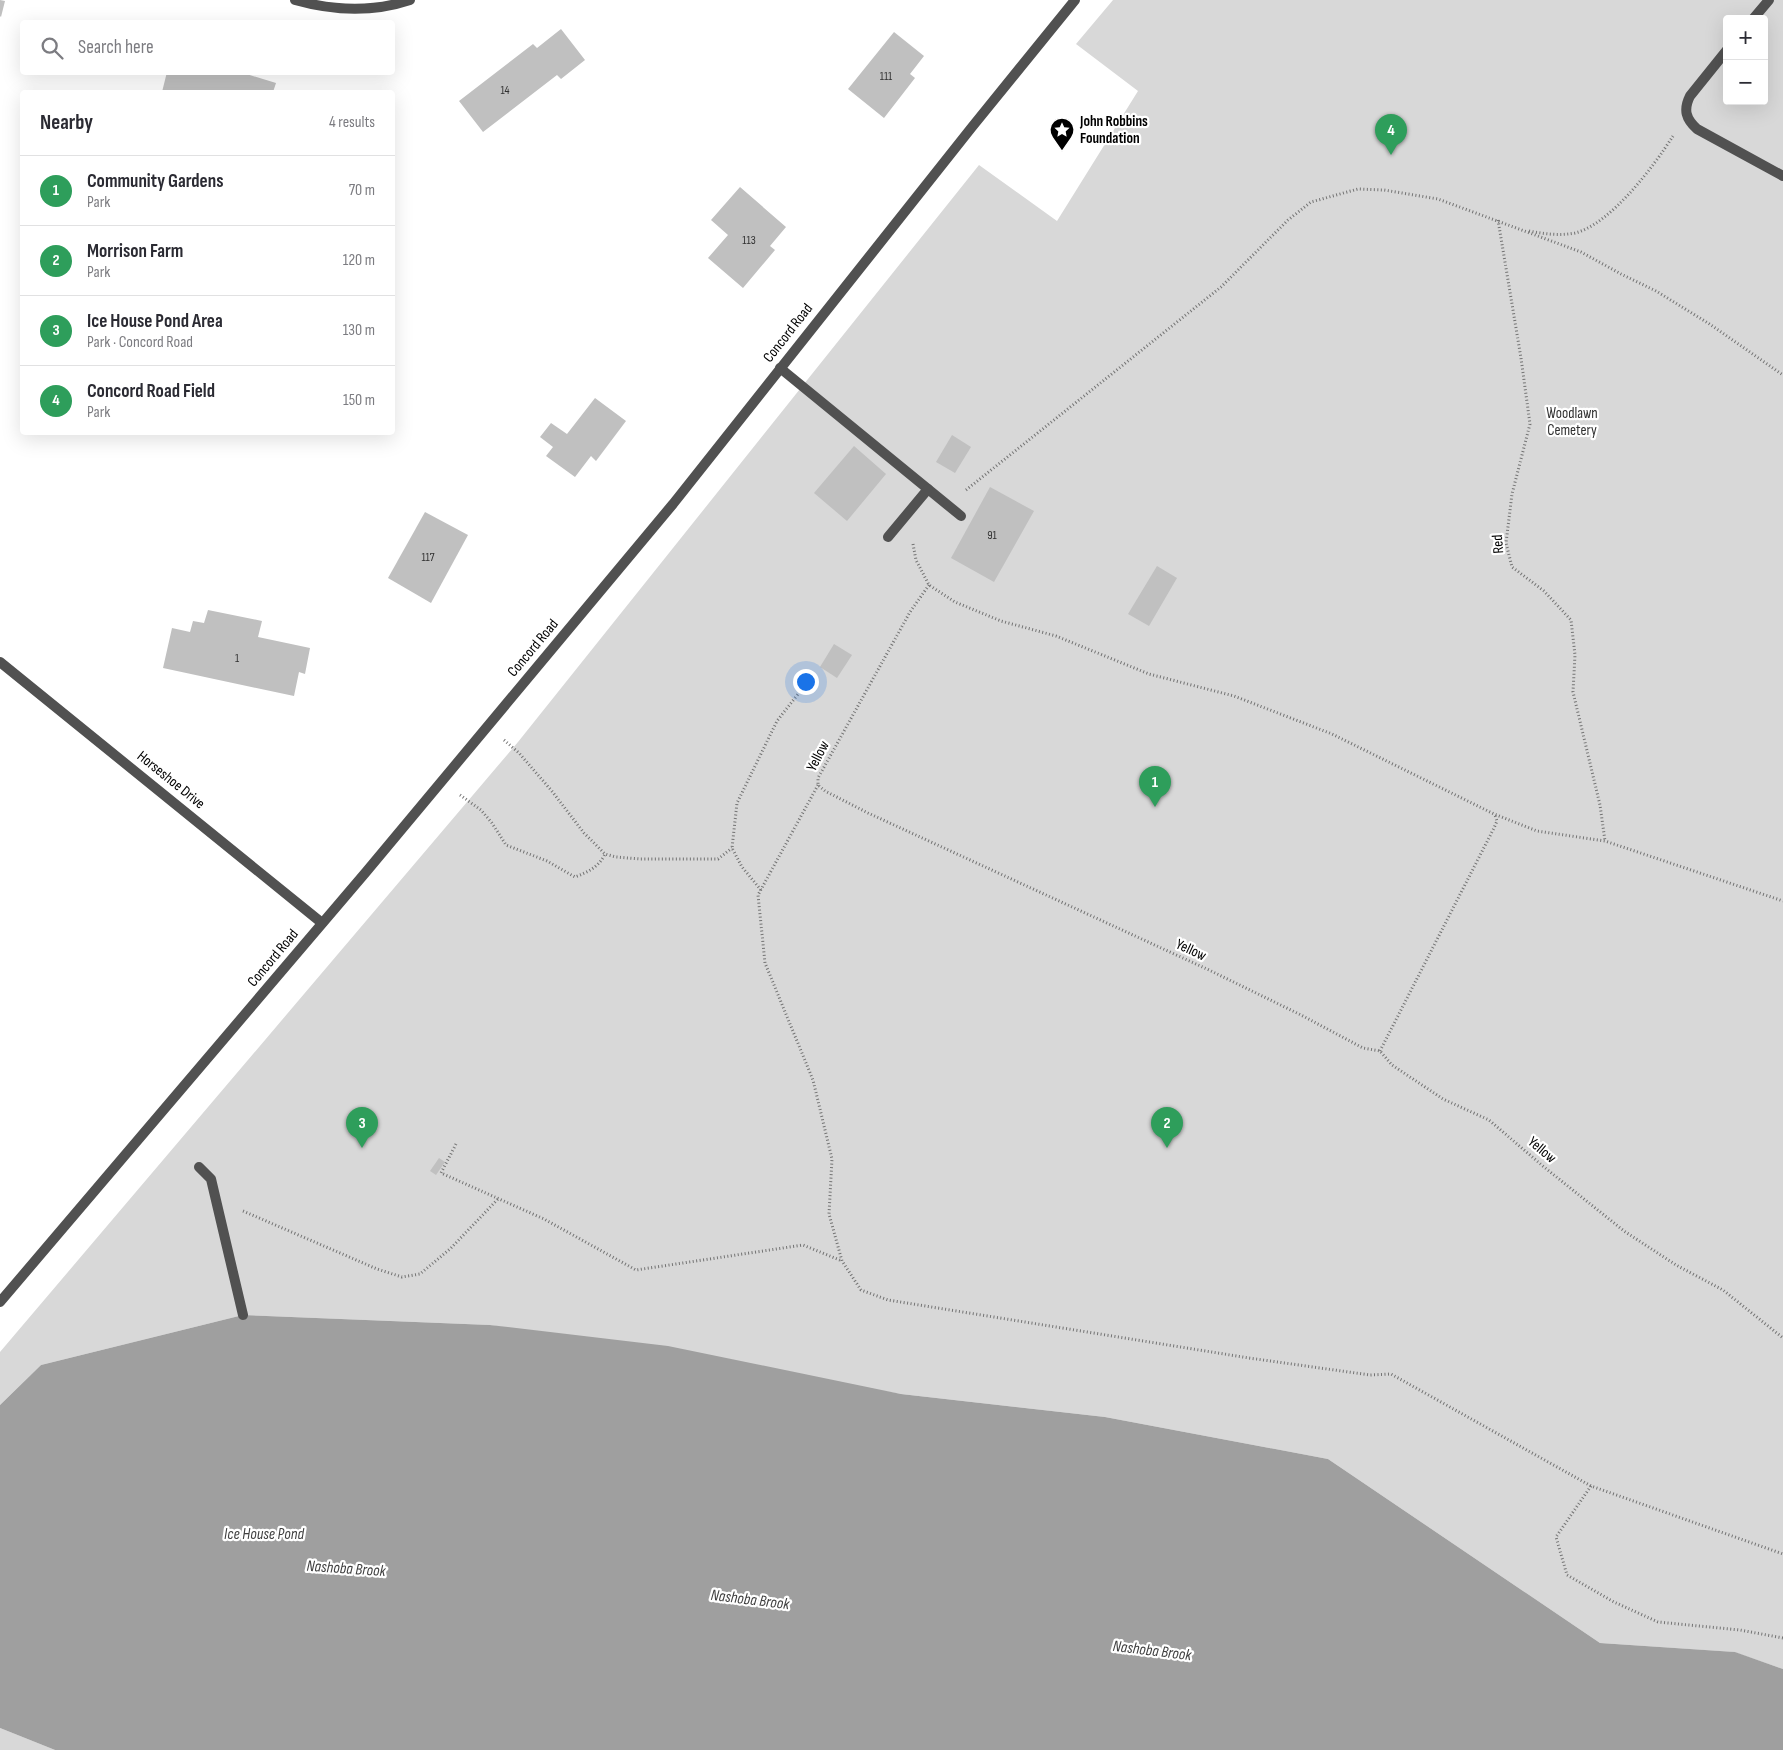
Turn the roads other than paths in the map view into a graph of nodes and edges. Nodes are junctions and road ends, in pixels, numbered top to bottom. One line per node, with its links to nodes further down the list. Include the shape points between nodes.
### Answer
1 (295, 0): 2 (street, via 355,10)
2 (410, 0)
3 (1075, 0): 8 (street, Concord Road)
4 (1769, 0): 5 (street)
5 (1756, 15)
6 (1723, 55): 7 (street, via 1690,96 1686,114 1697,129)
7 (1783, 176)
8 (780, 368): 9 (street); 13 (street, Concord Road, via 672,504)
9 (928, 488): 10 (street); 11 (street)
10 (962, 516)
11 (888, 538)
12 (0, 662): 13 (street, Horseshoe Drive)
13 (322, 923): 15 (street, Concord Road)
14 (199, 1168): 16 (street, via 211,1179)
15 (0, 1302)
16 (242, 1315)

